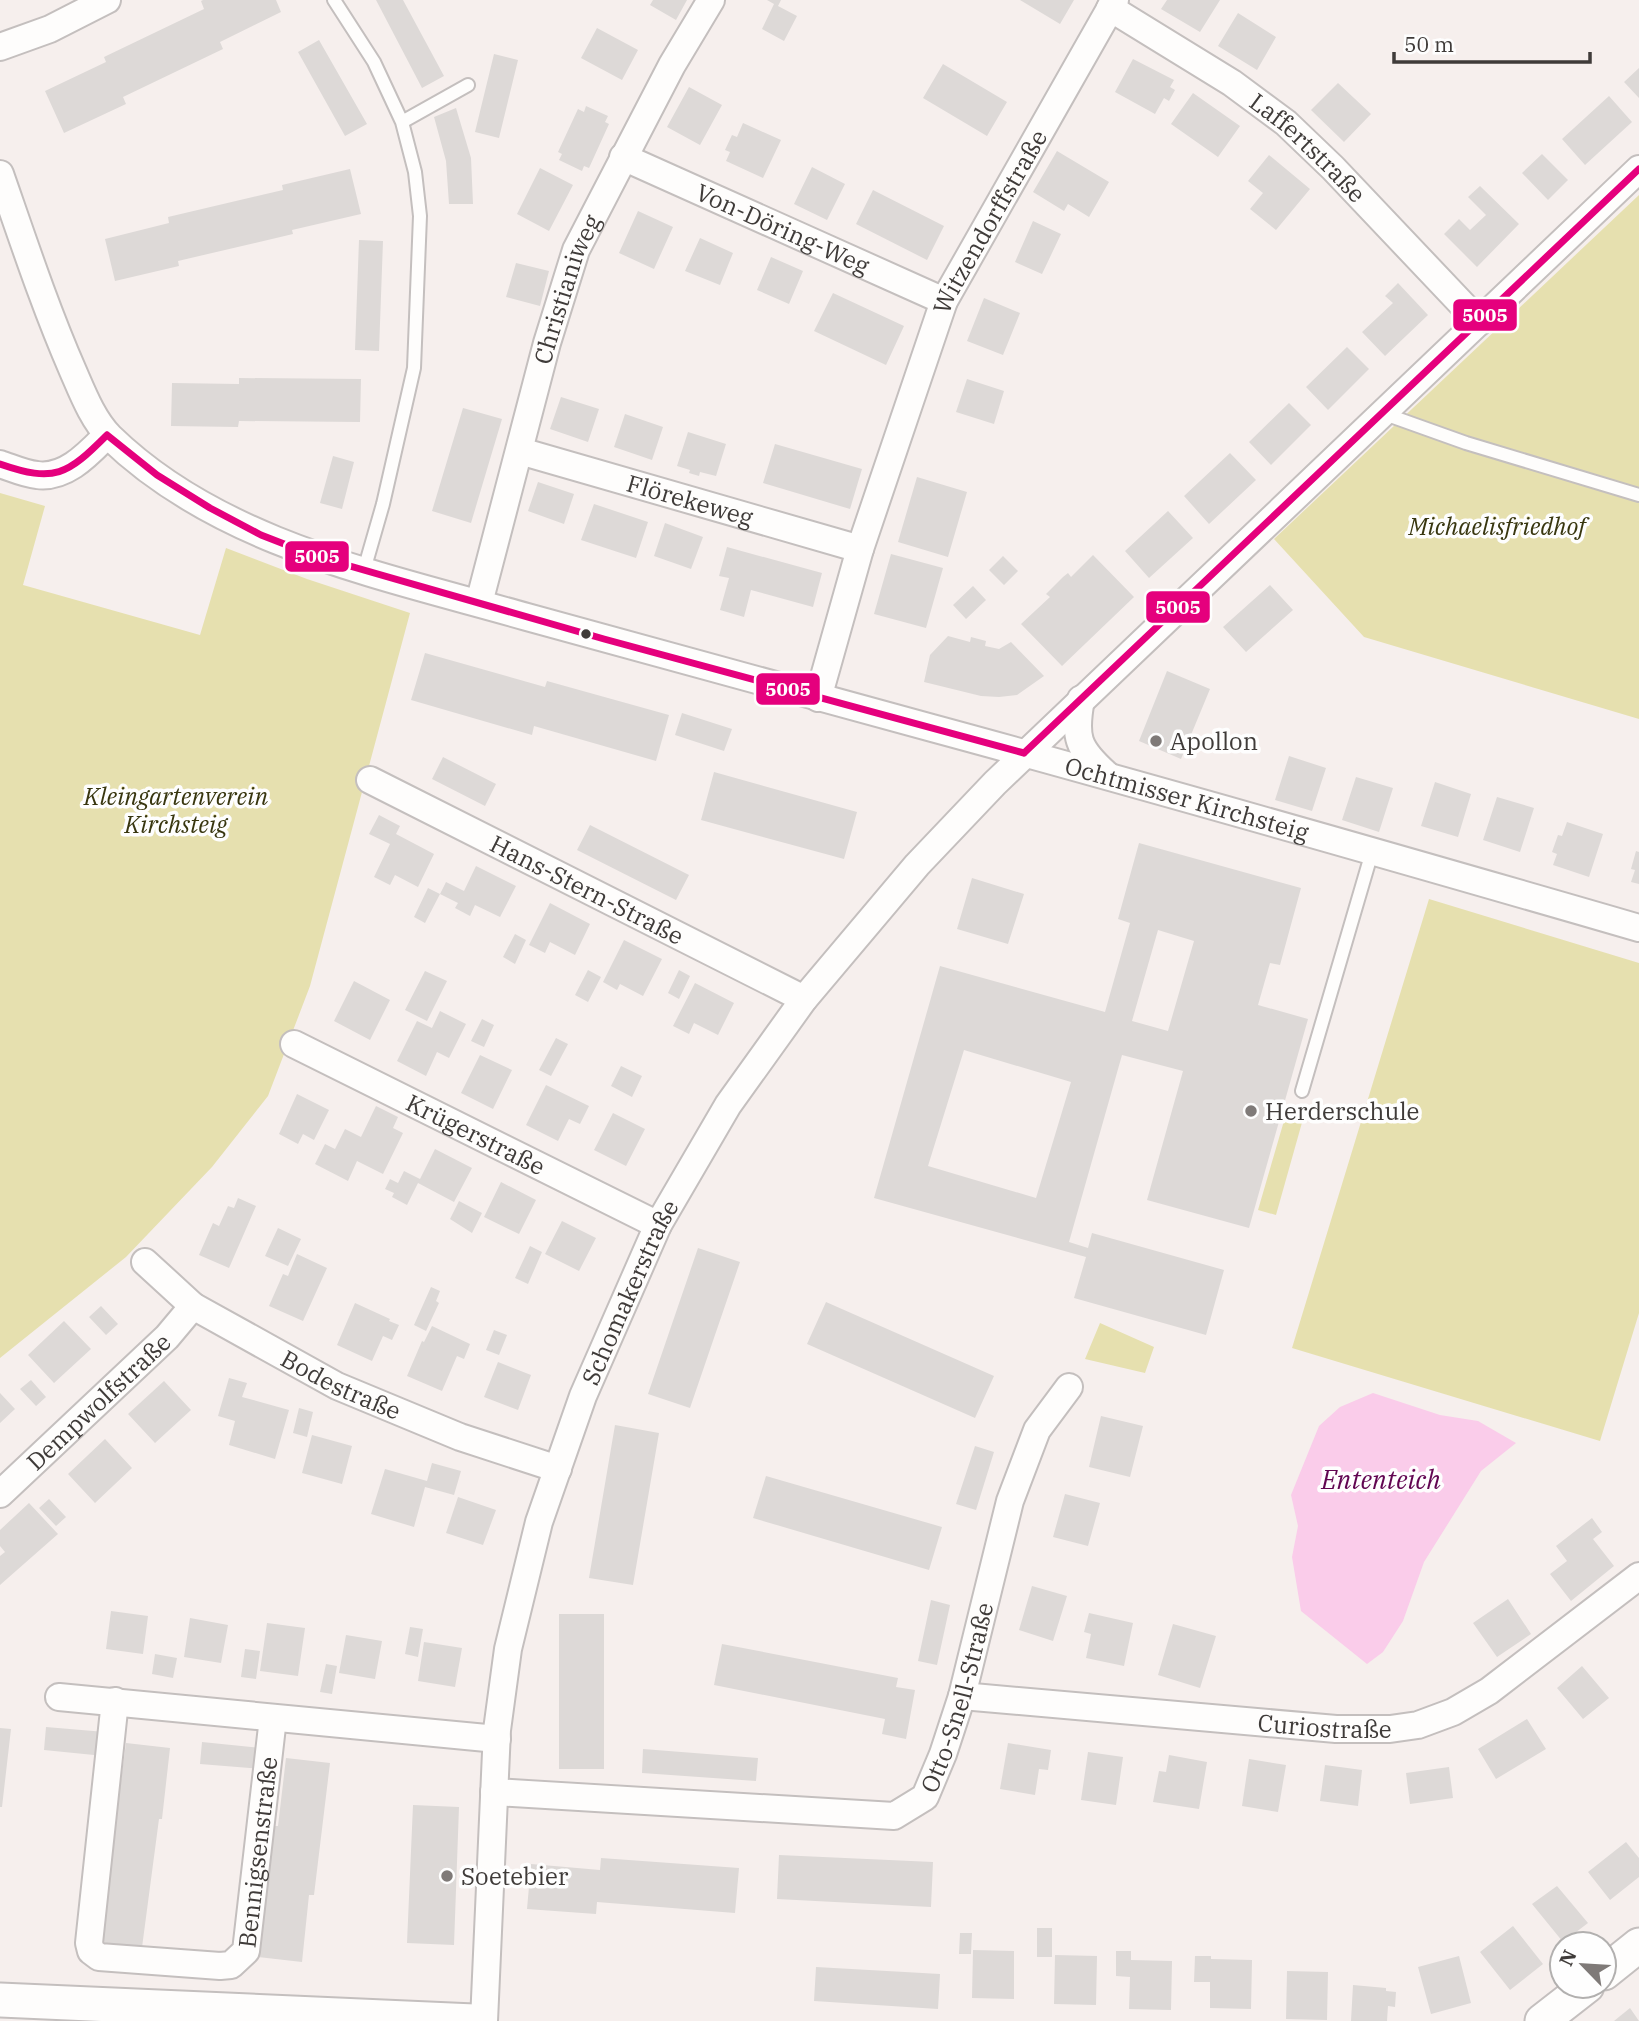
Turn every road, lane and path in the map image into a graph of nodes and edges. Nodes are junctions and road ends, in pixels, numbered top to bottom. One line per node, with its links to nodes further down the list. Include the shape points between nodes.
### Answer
1 (107, 0): 5 (street, via 50,29)
2 (334, 0): 7 (lane, via 374,62)
3 (711, 0): 8 (street, Christianiweg)
4 (1112, 4): 11 (street, Witzendorffstraße); 12 (street, Laffertstraße, via 1286,123)
5 (0, 47)
6 (468, 85): 7 (lane)
7 (402, 122): 19 (lane, via 420,216 414,368)
8 (623, 157): 11 (street, Von-Döring-Weg); 15 (street, Christianiweg, via 576,250)
9 (1639, 169): 12 (street, Schomakerstraße)
10 (0, 174): 14 (street, Ochtmisser Kirchsteig, via 58,338 86,402)
11 (944, 301): 18 (street, Witzendorffstraße)
12 (1479, 322): 13 (street, Schomakerstraße)
13 (1382, 413): 17 (lane); 22 (street, Schomakerstraße)
14 (107, 435): 16 (street, via 84,458 61,472 39,476); 19 (street, Ochtmisser Kirchsteig, via 210,509 261,535)
15 (520, 451): 18 (street, Flörekeweg); 20 (street, Christianiweg)
16 (0, 464)
17 (1639, 495)
18 (860, 549): 21 (street, Witzendorffstraße)
19 (364, 570): 20 (street, Ochtmisser Kirchsteig)
20 (479, 603): 21 (street, Ochtmisser Kirchsteig)
21 (818, 698): 23 (street, Ochtmisser Kirchsteig)
22 (1082, 699): 23 (street, Schomakerstraße); 24 (street, via 1076,724 1078,741)
23 (1024, 753): 24 (street, Ochtmisser Kirchsteig); 28 (street, Schomakerstraße, via 917,864)
24 (1106, 774): 26 (street, Ochtmisser Kirchsteig)
25 (370, 780): 28 (street, Hans-Stern-Straße)
26 (1372, 852): 27 (street, Ochtmisser Kirchsteig); 30 (lane)
27 (1639, 928)
28 (804, 999): 31 (street, Schomakerstraße, via 728,1105)
29 (295, 1044): 31 (street, Krügerstraße)
30 (1302, 1091)
31 (658, 1225): 35 (street, Schomakerstraße, via 597,1363)
32 (145, 1262): 33 (street, Bodestraße)
33 (193, 1306): 35 (street, Bodestraße, via 337,1386 460,1437); 36 (street, Dempwolfstraße, via 167,1337)
34 (1069, 1387): 38 (street, Otto-Snell-Straße, via 1037,1430 1010,1501)
35 (558, 1469): 42 (street, Schomakerstraße, via 539,1522 508,1649)
36 (0, 1494)
37 (1639, 1576): 38 (street, Curiostraße, via 1489,1691 1418,1725 1335,1729)
38 (962, 1696): 43 (street, Otto-Snell-Straße, via 925,1797 894,1816)
39 (59, 1697): 40 (street)
40 (115, 1701): 41 (street); 41 (street, Bennigsenstraße, via 89,1943 99,1957 220,1966 231,1965 246,1951)
41 (273, 1718): 42 (street)
42 (497, 1739): 43 (street, Schomakerstraße)
43 (494, 1792): 50 (street, Schomakerstraße)
44 (1639, 1945): 45 (street)
45 (1618, 1962)
46 (0, 2000): 48 (street)
47 (1569, 2000): 51 (street)
48 (428, 2020): 49 (street)
49 (474, 2021)
50 (484, 2021)
51 (1542, 2021)

